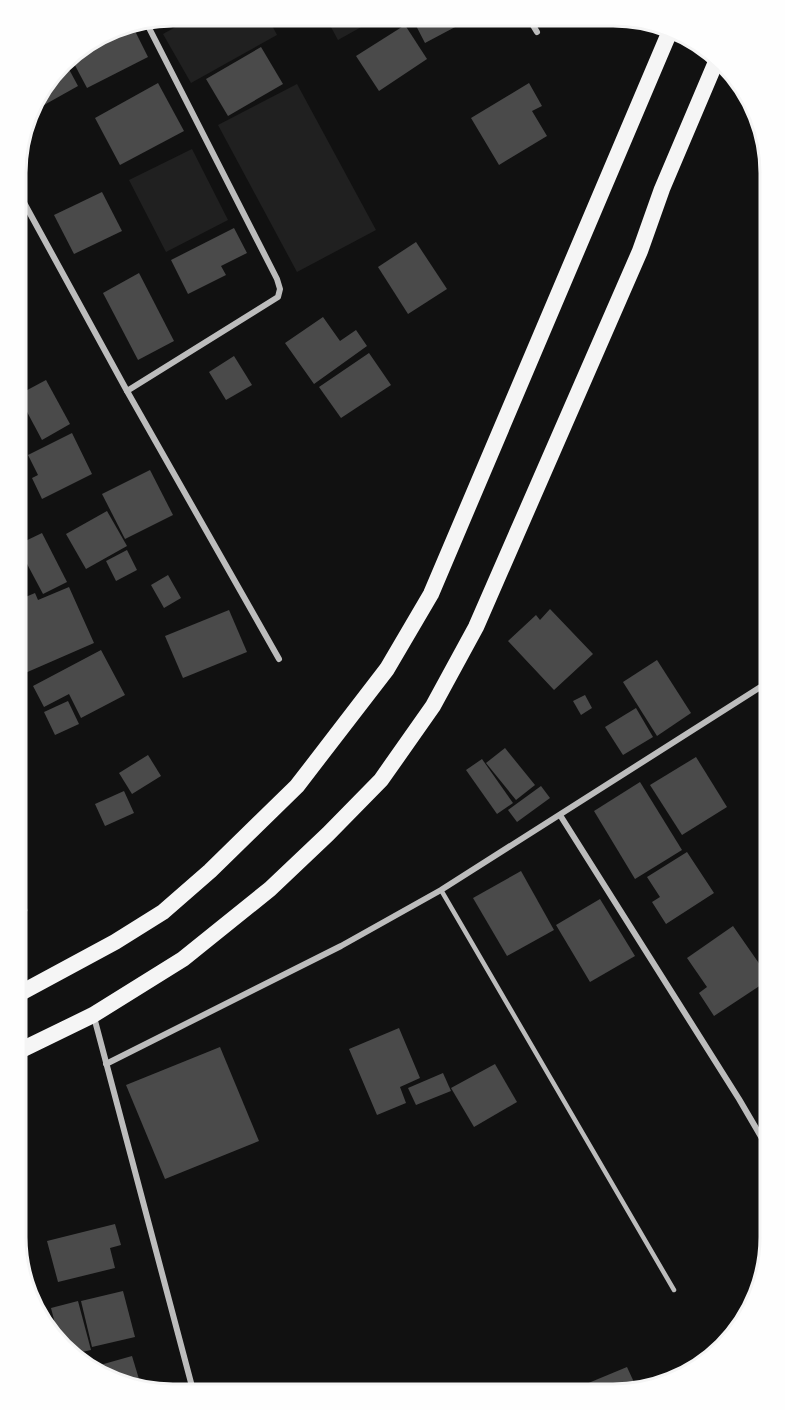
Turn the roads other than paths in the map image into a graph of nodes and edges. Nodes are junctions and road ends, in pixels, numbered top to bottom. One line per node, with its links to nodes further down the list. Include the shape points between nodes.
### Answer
1 (533, 26): 3 (street)
2 (149, 27): 7 (street, via 280,289 278,297)
3 (537, 32)
4 (668, 36): 12 (highway, via 430,594 387,669 297,786 202,878 163,912)
5 (714, 67): 13 (highway, via 640,251 476,627 433,706 381,780 270,889 183,959)
6 (26, 206): 7 (street)
7 (127, 391): 8 (street)
8 (279, 659)
9 (760, 689): 10 (street)
10 (560, 815): 11 (street); 16 (street)
11 (441, 890): 15 (street, via 341,946); 17 (lane)
12 (26, 990)
13 (93, 1015): 14 (highway); 15 (street)
14 (26, 1048)
15 (106, 1064): 18 (street)
16 (759, 1133)
17 (674, 1290)
18 (191, 1384)

